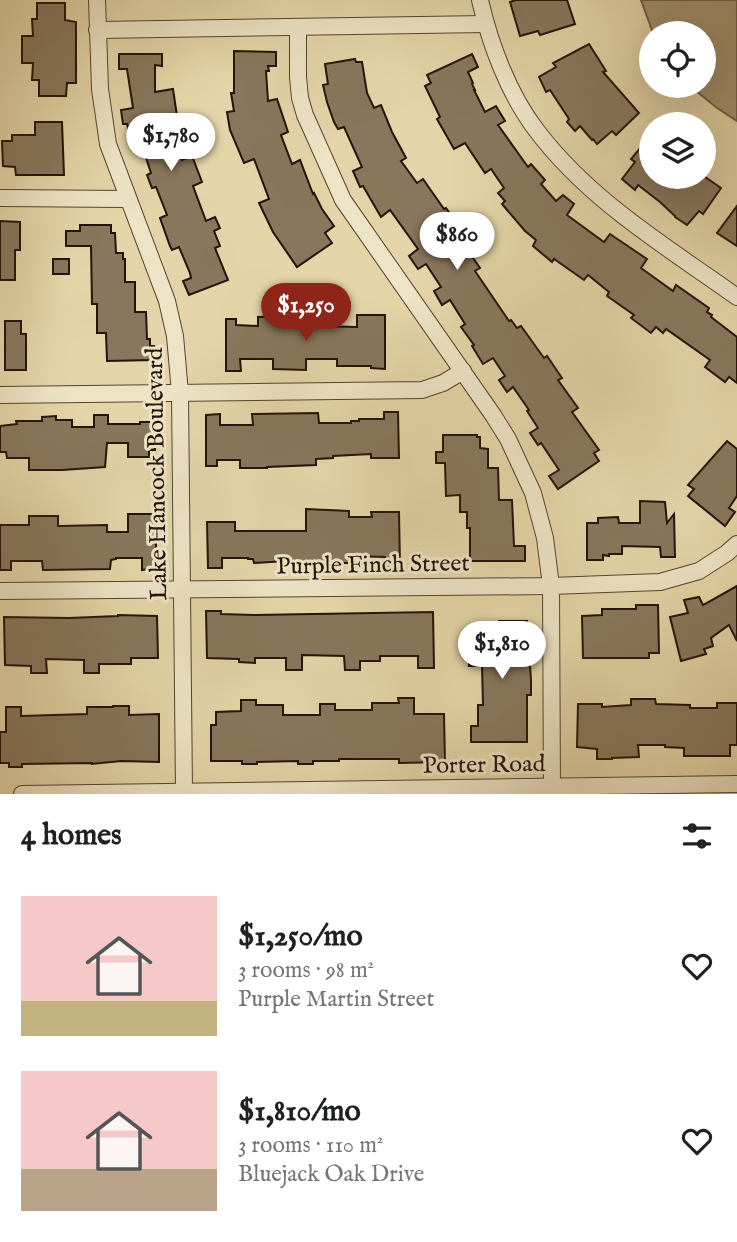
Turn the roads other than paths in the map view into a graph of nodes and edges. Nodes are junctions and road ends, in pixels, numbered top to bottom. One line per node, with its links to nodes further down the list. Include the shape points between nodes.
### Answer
1 (97, 0): 5 (street, Lake Hancock Boulevard)
2 (480, 0): 3 (street)
3 (486, 24): 4 (street); 8 (street, via 520,103 556,153 609,206)
4 (298, 27): 5 (street); 9 (street, via 300,98 343,200)
5 (97, 30): 7 (street, Lake Hancock Boulevard, via 108,144)
6 (0, 198): 7 (street)
7 (128, 199): 10 (street, Lake Hancock Boulevard, via 167,301)
8 (737, 297)
9 (463, 371): 10 (street, via 422,390); 13 (street, via 508,439 533,493)
10 (180, 393): 11 (street); 14 (street, Lake Hancock Boulevard)
11 (0, 395)
12 (737, 544): 13 (street, Purple Finch Street, via 699,571 660,583)
13 (551, 586): 14 (street, Purple Finch Street); 17 (street)
14 (182, 589): 15 (street, Purple Finch Street); 18 (street, Lake Hancock Boulevard)
15 (0, 591)
16 (737, 784): 17 (street, Porter Road)
17 (552, 790): 18 (street, Porter Road)
18 (184, 792): 19 (street, Porter Road)
19 (22, 794)

